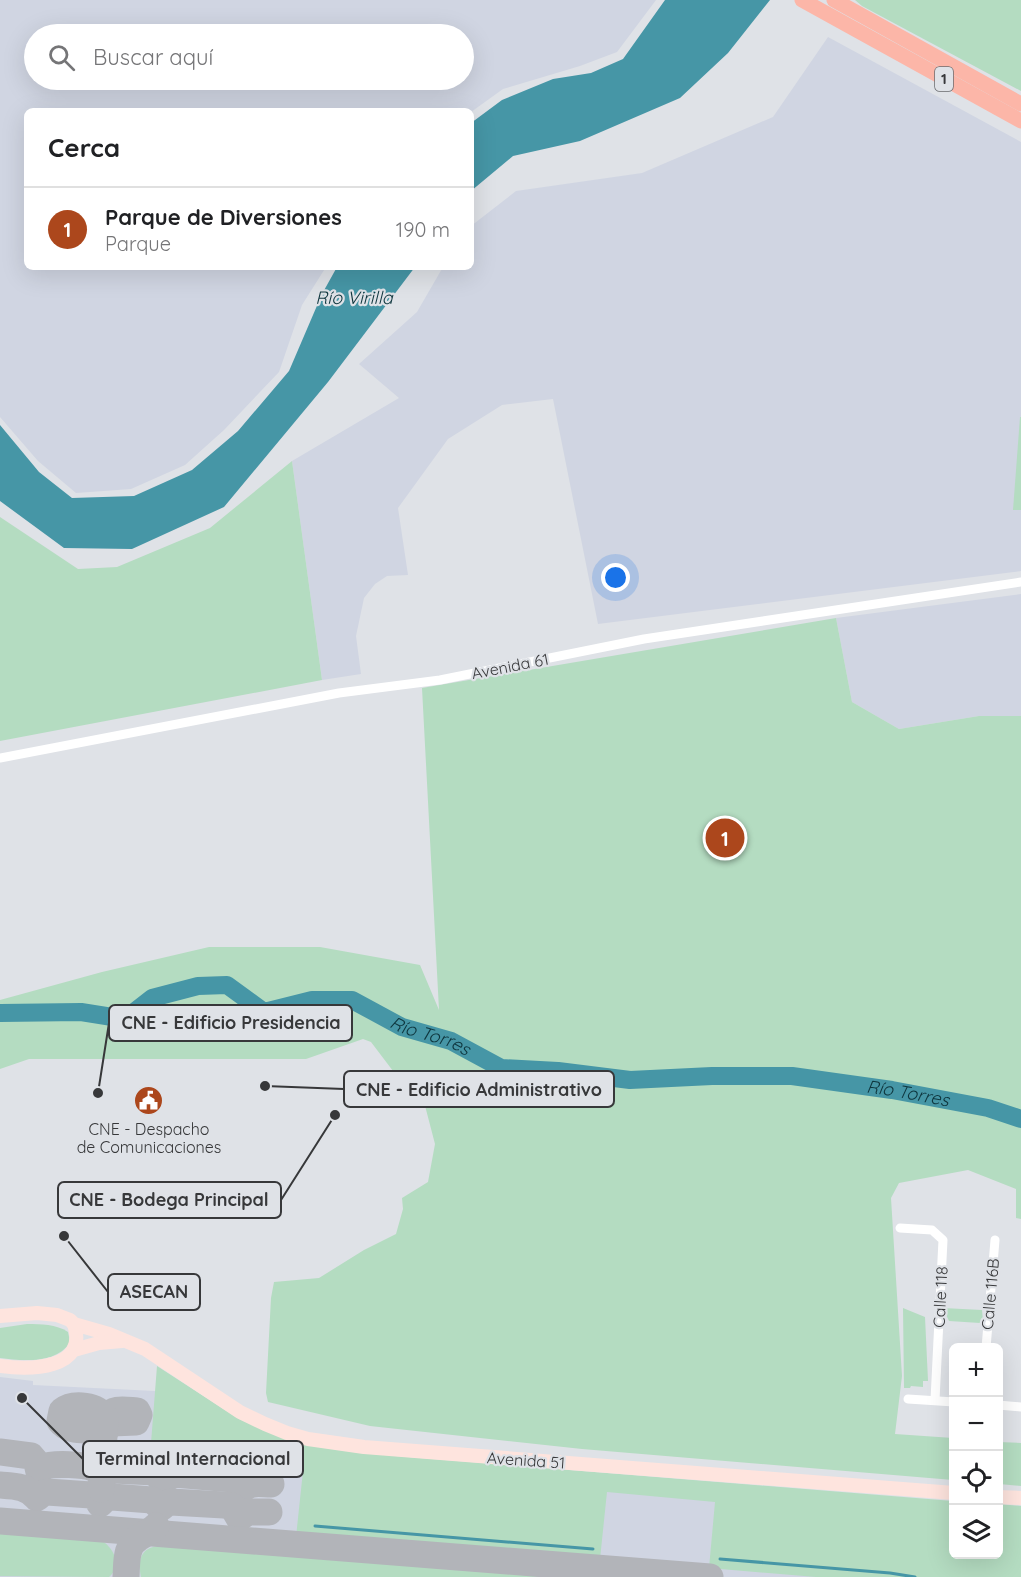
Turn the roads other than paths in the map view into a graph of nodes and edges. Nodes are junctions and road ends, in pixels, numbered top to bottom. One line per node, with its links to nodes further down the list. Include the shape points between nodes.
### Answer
1 (802, 0): 3 (highway, 1)
2 (834, 0): 3 (highway, 1)
3 (871, 29): 4 (highway, 1); 5 (highway, 1)
4 (1021, 104)
5 (1021, 121)
6 (1021, 582): 7 (street, Avenida 61, via 644,639 440,680 339,693)
7 (0, 758)
8 (900, 1228): 17 (street, Calle 118, via 932,1230 943,1240)
9 (994, 1240): 13 (street, Calle 116B)
10 (0, 1316): 11 (main road, Avenida 51, via 47,1314)
11 (74, 1324): 12 (main road, Avenida 51); 14 (main road)
12 (124, 1341): 14 (main road); 21 (main road, Avenida 51, via 145,1349 240,1412 308,1439 364,1447)
13 (986, 1343)
14 (74, 1350): 15 (main road, via 52,1365)
15 (0, 1366)
16 (908, 1399): 17 (street)
17 (935, 1400): 18 (street)
18 (949, 1401)
19 (1003, 1405): 20 (street)
20 (1021, 1407)
21 (949, 1493)
22 (1003, 1497): 23 (main road)
23 (1021, 1498)

